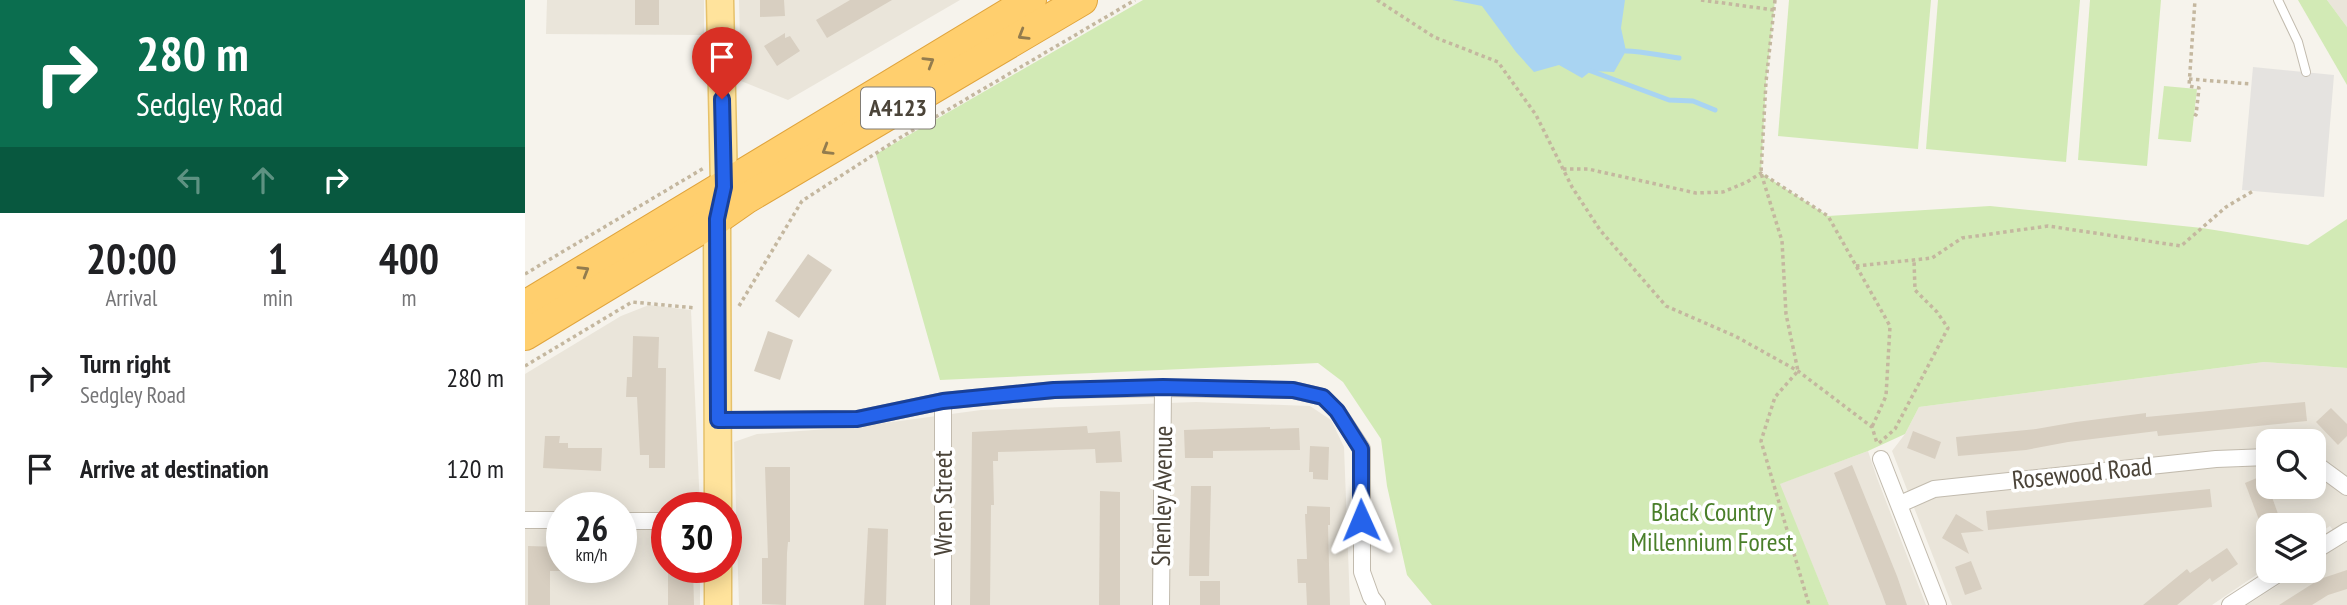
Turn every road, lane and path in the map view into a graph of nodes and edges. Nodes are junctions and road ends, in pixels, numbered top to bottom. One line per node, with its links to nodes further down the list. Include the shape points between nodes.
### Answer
1 (719, 0): 17 (main road)
2 (1031, 0): 17 (highway, A4123, one-way to 2)
3 (1082, 0): 19 (highway, A4123, one-way to 19)
4 (1135, 0): 23 (path, via 909,132 802,201 741,306)
5 (1377, 0): 15 (path, via 1434,37 1498,62 1536,115)
6 (1701, 0): 10 (path)
7 (1775, 0): 10 (path)
8 (2195, 0): 12 (path)
9 (2278, 0): 11 (lane)
10 (1774, 10): 16 (path)
11 (2306, 72)
12 (2189, 79): 13 (path); 14 (path, via 2189,86 2199,88)
13 (2251, 84)
14 (2194, 114)
15 (1563, 169): 16 (path, via 1588,169 1696,193 1723,192); 26 (path, via 1600,230 1666,306 1735,336)
16 (1761, 173): 21 (path, via 1828,216); 26 (path, via 1782,241 1786,314)
17 (724, 187): 19 (main road); 22 (highway, A4123, one-way to 17)
18 (2253, 191): 20 (path, via 2226,207 2181,246 2048,226 1962,238 1932,258)
19 (717, 219): 23 (main road); 24 (highway, A4123)
20 (1914, 260): 21 (path); 31 (path, via 1915,290 1948,328)
21 (1856, 266): 30 (path, via 1890,327 1887,396)
22 (525, 306)
23 (717, 309): 25 (path, via 632,302); 29 (main road)
24 (525, 335)
25 (525, 366)
26 (1798, 371): 30 (path); 47 (path, via 1775,397 1761,441)
27 (1163, 387): 28 (street, via 1054,390); 45 (street, Shenley Avenue); 46 (street, via 1293,390 1323,397 1337,411 1361,449 1362,572)
28 (943, 401): 29 (street, via 857,419); 44 (street, Wren Street)
29 (718, 420): 35 (main road)
30 (1872, 427): 31 (path)
31 (1879, 452): 36 (street)
32 (2256, 457): 36 (street, Rosewood Road, via 1934,489)
33 (2326, 470): 34 (street)
34 (2347, 486)
35 (718, 492)
36 (1900, 504): 48 (street)
37 (525, 520): 38 (street)
38 (546, 520)
39 (2347, 531): 40 (street)
40 (2326, 544)
41 (718, 583): 43 (main road)
42 (2264, 583): 49 (street)
43 (718, 605)
44 (943, 605)
45 (1161, 605)
46 (1377, 605)
47 (1808, 605)
48 (1938, 605)
49 (2230, 605)

